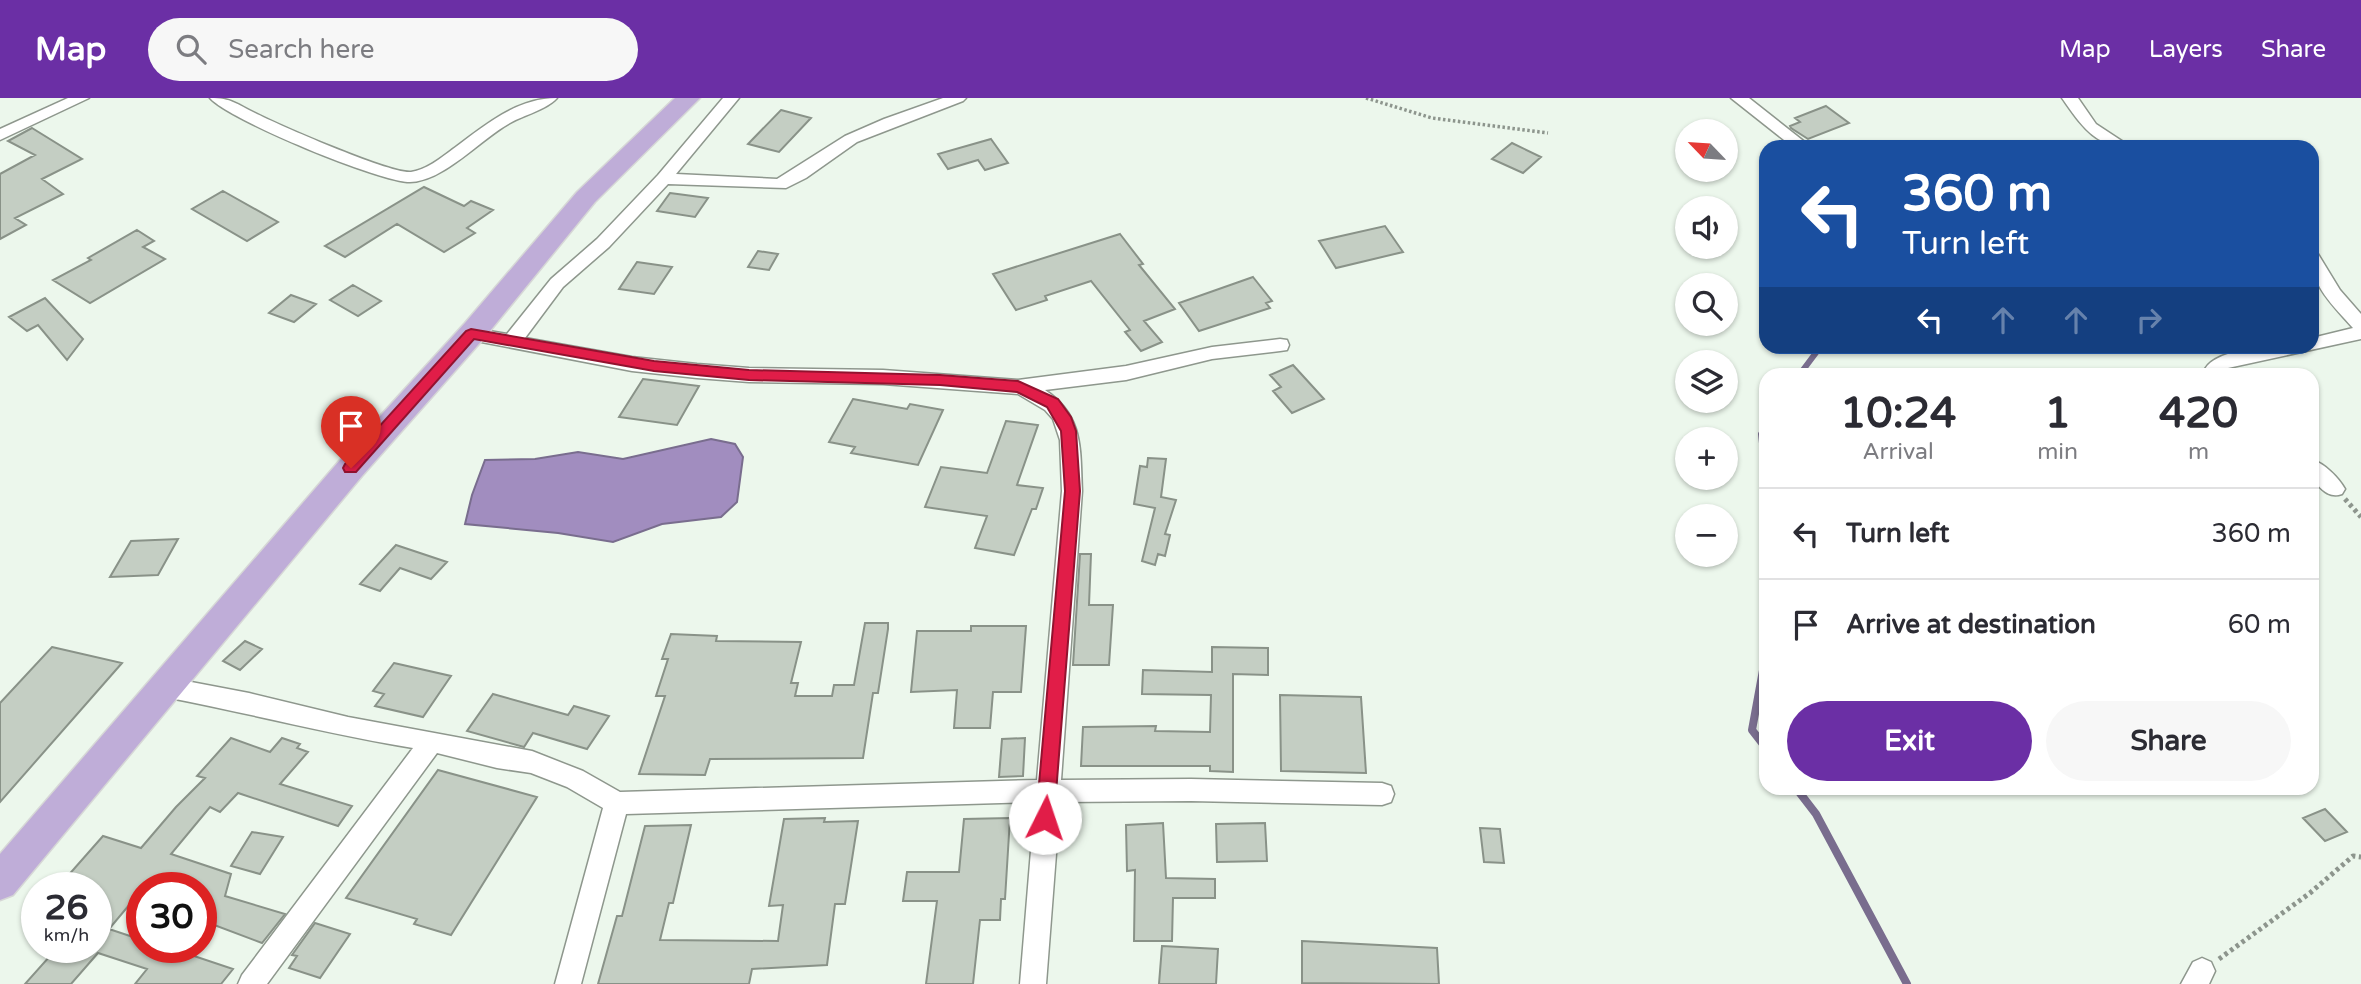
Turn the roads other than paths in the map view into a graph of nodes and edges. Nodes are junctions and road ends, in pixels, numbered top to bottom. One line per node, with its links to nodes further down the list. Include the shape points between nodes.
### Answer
1 (80, 98): 9 (street)
2 (218, 98): 3 (street, via 248,116 379,170 411,177 439,167 503,120)
3 (550, 98)
4 (688, 98): 16 (main road, via 586,197)
5 (731, 98): 12 (street)
6 (958, 98): 12 (street, via 851,139 780,184)
7 (1740, 98): 10 (street)
8 (2070, 98): 11 (street, via 2090,127)
9 (0, 135)
10 (1794, 140)
11 (2111, 140)
12 (664, 180): 17 (street, via 557,283)
13 (2319, 270): 14 (street)
14 (2361, 326)
15 (2361, 333): 18 (street)
16 (471, 334): 17 (street); 25 (main road)
17 (512, 341): 22 (street, via 697,371)
18 (2319, 342)
19 (1280, 345): 22 (street)
20 (2264, 354): 21 (street)
21 (2215, 368)
22 (1018, 387): 27 (street, via 1060,410 1070,453 1072,491)
23 (2319, 474): 24 (street)
24 (2335, 489)
25 (165, 687): 26 (street); 30 (main road)
26 (432, 741): 29 (street, via 550,767); 31 (street)
27 (1047, 790): 28 (street); 29 (street); 33 (street)
28 (1382, 794)
29 (617, 803): 32 (street)
30 (0, 883)
31 (251, 984)
32 (568, 984)
33 (1033, 984)

